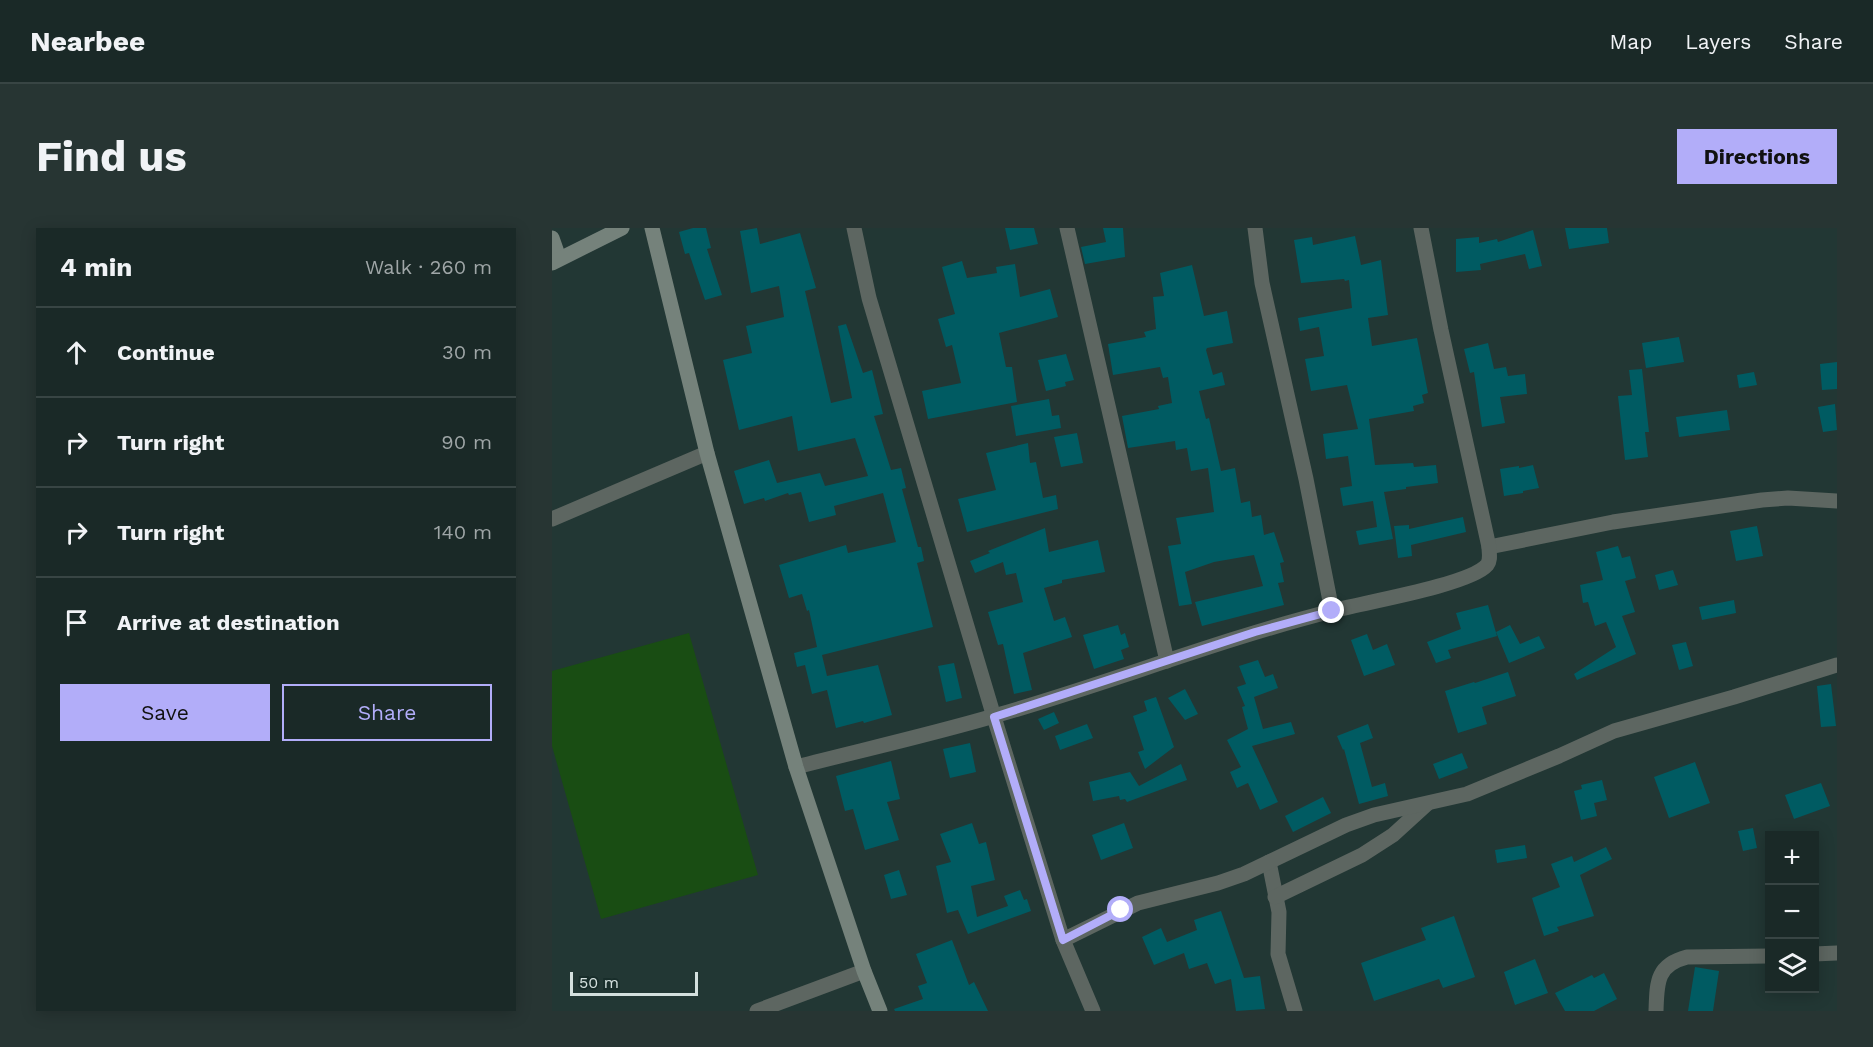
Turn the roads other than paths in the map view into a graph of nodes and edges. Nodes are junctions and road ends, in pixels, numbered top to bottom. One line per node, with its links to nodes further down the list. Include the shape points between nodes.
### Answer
1 (622, 228): 8 (street)
2 (652, 228): 9 (street)
3 (854, 228): 16 (street, via 869,298)
4 (1067, 228): 14 (street)
5 (1255, 228): 13 (street, via 1262,283)
6 (1421, 228): 12 (street)
7 (552, 238): 8 (street)
8 (556, 261)
9 (707, 453): 11 (street); 17 (street)
10 (1837, 501): 12 (street, via 1762,500 1613,522)
11 (552, 519)
12 (1489, 547): 13 (street, via 1490,560 1486,566 1469,576)
13 (1332, 611): 14 (street)
14 (1167, 661): 16 (street)
15 (1837, 665): 18 (street, via 1614,731 1467,794)
16 (994, 717): 17 (street); 21 (street)
17 (796, 767): 25 (street)
18 (1429, 802): 19 (street, via 1346,825); 20 (street, via 1362,855)
19 (1269, 862): 20 (street); 21 (street, via 1218,883 1138,903)
20 (1275, 897): 29 (street, via 1279,912 1278,954)
21 (1063, 940): 28 (street)
22 (1837, 953): 23 (street)
23 (1819, 954)
24 (1765, 956): 30 (street, via 1678,959 1663,970 1657,987)
25 (864, 971): 26 (street); 27 (street)
26 (757, 1011)
27 (880, 1011)
28 (1093, 1011)
29 (1295, 1011)
30 (1656, 1011)

